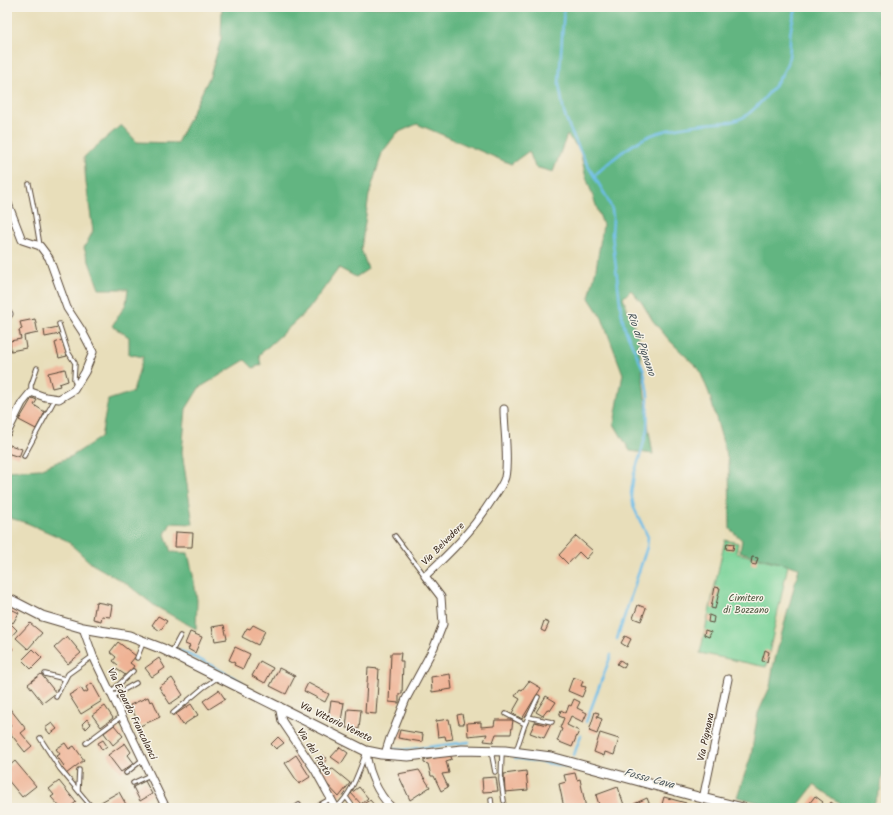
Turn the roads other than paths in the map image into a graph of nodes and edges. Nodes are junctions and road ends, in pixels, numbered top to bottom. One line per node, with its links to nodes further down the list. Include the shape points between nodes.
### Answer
1 (29, 184): 3 (lane)
2 (7, 201): 3 (street, via 22,240)
3 (40, 246): 6 (street, via 49,258 67,308 93,352)
4 (59, 324): 6 (lane, via 68,352 75,363)
5 (37, 368): 7 (lane)
6 (76, 386): 8 (street, via 59,399)
7 (31, 392): 8 (street); 10 (street, via 22,403)
8 (55, 398): 11 (lane)
9 (504, 409): 13 (street, Via Belvedere, via 504,478 468,534)
10 (7, 433)
11 (24, 456)
12 (395, 536): 13 (lane)
13 (425, 576): 43 (street, Via Belvedere, via 441,597 443,624 434,647 406,699)
14 (7, 598): 15 (street, Via Vittorio Veneto, via 42,616)
15 (83, 628): 17 (street, Via Vittorio Veneto, via 129,636); 19 (street, Via Edoardo Francalanci)
16 (180, 636): 18 (lane)
17 (144, 642): 18 (street, Via Vittorio Veneto); 20 (lane)
18 (171, 652): 23 (street, Via Vittorio Veneto)
19 (93, 656): 24 (lane, via 68,674); 27 (street, Via Edoardo Francalanci)
20 (137, 658)
21 (133, 671): 27 (lane)
22 (45, 674): 24 (lane)
23 (220, 677): 30 (street, Via Vittorio Veneto); 31 (lane)
24 (66, 679): 28 (lane)
25 (728, 679): 52 (street, Via Pignana)
26 (136, 683): 27 (lane)
27 (111, 694): 33 (street, Via Edoardo Francalanci)
28 (56, 697)
29 (538, 697): 34 (lane)
30 (279, 706): 39 (street, Via Vittorio Veneto); 53 (street, Via del Porto, via 282,721)
31 (173, 713)
32 (506, 714): 36 (lane)
33 (122, 716): 38 (lane); 44 (street, Via Edoardo Francalanci)
34 (528, 717): 35 (lane); 36 (lane)
35 (552, 722)
36 (525, 724): 42 (lane)
37 (40, 738): 50 (lane, via 60,769)
38 (86, 743)
39 (366, 751): 43 (street, Via Vittorio Veneto); 51 (lane); 64 (street, via 374,782)
40 (490, 751): 41 (street, Via Vittorio Veneto); 43 (street, Via Vittorio Veneto, via 462,750 408,756); 46 (lane)
41 (502, 751): 42 (street, Via Vittorio Veneto); 55 (lane, via 501,780)
42 (516, 752): 52 (street, Via Vittorio Veneto, via 551,757)
43 (385, 754)
44 (142, 760): 47 (lane); 48 (street, Via Edoardo Francalanci)
45 (79, 770): 50 (lane)
46 (495, 772)
47 (126, 773)
48 (150, 774): 49 (lane); 57 (street, Via Edoardo Francalanci)
49 (133, 783)
50 (78, 790): 56 (lane)
51 (346, 796): 62 (lane); 63 (lane)
52 (703, 798): 66 (street, Via Vittorio Veneto)
53 (331, 799): 61 (lane); 62 (street, Via del Porto)
54 (491, 799): 65 (lane)
55 (504, 801)
56 (92, 806): 58 (lane)
57 (163, 807)
58 (87, 808)
59 (294, 808): 60 (lane, via 299,805)
60 (301, 808)
61 (314, 808)
62 (336, 808)
63 (354, 808)
64 (392, 808)
65 (492, 808)
66 (744, 808)

